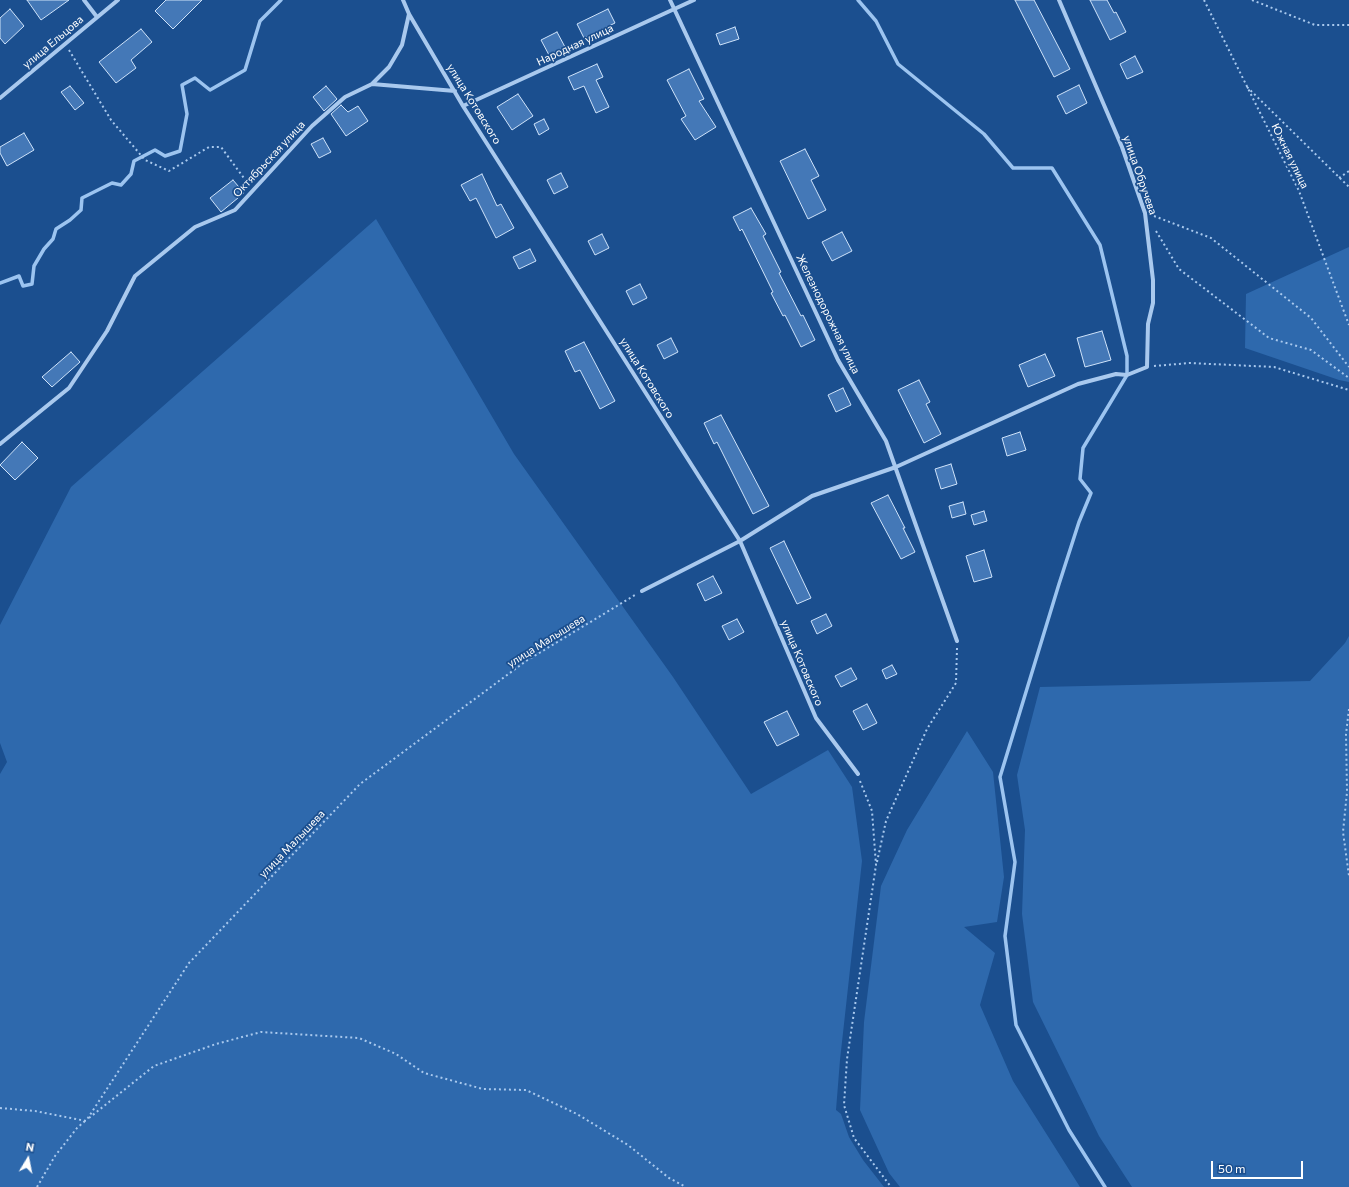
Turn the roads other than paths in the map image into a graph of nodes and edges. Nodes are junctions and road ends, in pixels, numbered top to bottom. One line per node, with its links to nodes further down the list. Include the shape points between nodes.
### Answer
1 (84, 0): 9 (street)
2 (118, 0): 9 (street, улица Ельцова)
3 (403, 0): 8 (street, улица Котовского)
4 (670, 0): 7 (street, Железнодорожная улица)
5 (694, 0): 7 (street, Народная улица)
6 (1059, 0): 15 (street, улица Обручева, via 1122,147 1145,213 1153,280 1147,367 1127,375 1116,374 1078,384)
7 (675, 9): 13 (street, Народная улица); 15 (street, Железнодорожная улица, via 838,360 886,441)
8 (409, 14): 10 (street, Октябрьская улица, via 402,45 389,67); 11 (street, улица Котовского)
9 (97, 18): 12 (street, улица Ельцова)
10 (372, 84): 11 (street); 14 (street, Октябрьская улица, via 345,98 312,126 235,210 195,227 135,276 107,331 69,388)
11 (455, 91): 13 (street, улица Котовского)
12 (0, 98)
13 (463, 106): 16 (street, улица Котовского)
14 (0, 444)
15 (896, 467): 16 (street, via 812,496); 18 (street, Железнодорожная улица)
16 (740, 541): 17 (street); 19 (street, улица Котовского, via 816,718)
17 (642, 591)
18 (957, 641)
19 (858, 774)

